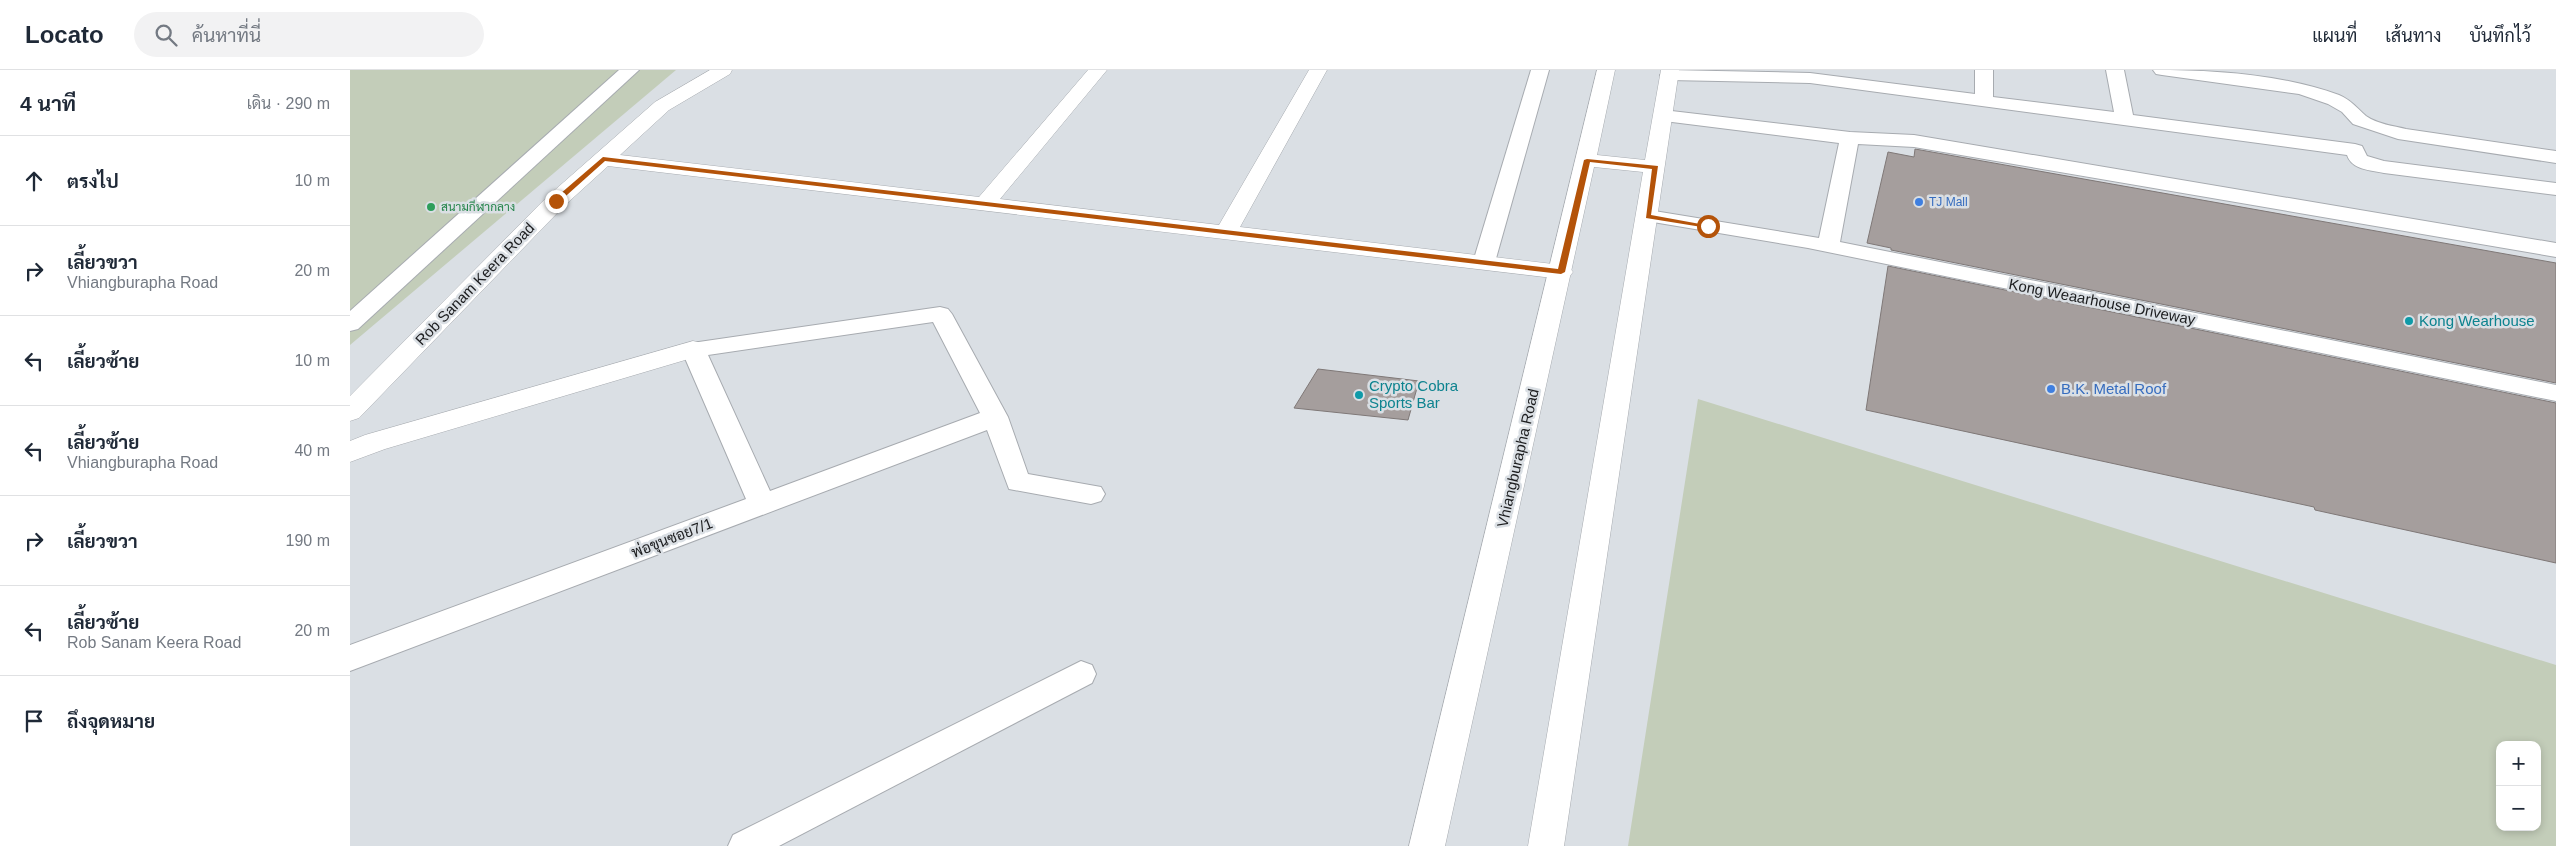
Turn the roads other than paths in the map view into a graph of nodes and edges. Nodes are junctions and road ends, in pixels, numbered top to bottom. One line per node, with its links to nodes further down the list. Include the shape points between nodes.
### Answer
1 (630, 70): 30 (lane)
2 (723, 70): 19 (street, Rob Sanam Keera Road, via 662,106)
3 (1098, 70): 23 (street)
4 (1318, 70): 25 (street)
5 (1540, 70): 28 (lane)
6 (1606, 70): 20 (street, Vhiangburapha Road)
7 (1984, 70): 12 (lane)
8 (2115, 70): 15 (lane)
9 (2162, 70): 13 (lane, via 2302,89)
10 (1669, 72): 11 (lane); 14 (street)
11 (1747, 73): 12 (lane)
12 (1984, 99): 15 (lane)
13 (2335, 100): 17 (lane); 18 (lane, via 2360,120 2376,127)
14 (1663, 116): 16 (lane); 21 (street)
15 (2124, 118): 17 (lane)
16 (1850, 138): 26 (lane); 27 (lane, via 1914,141)
17 (2355, 150): 22 (lane, via 2358,159 2384,167)
18 (2556, 156)
19 (603, 159): 23 (street); 33 (street, Rob Sanam Keera Road, via 556,201)
20 (1587, 160): 21 (street); 29 (street, Vhiangburapha Road)
21 (1656, 167): 24 (street)
22 (2556, 188)
23 (985, 204): 25 (street)
24 (1648, 216): 26 (lane, Kong Weaarhouse Driveway); 42 (street)
25 (1226, 232): 28 (street)
26 (1828, 246): 32 (lane, Kong Weaarhouse Driveway)
27 (2556, 250)
28 (1484, 262): 29 (street)
29 (1561, 272): 41 (street, Vhiangburapha Road)
30 (350, 324)
31 (693, 349): 34 (lane, via 940,314); 35 (street, via 374,442); 37 (lane)
32 (2556, 393)
33 (350, 412)
34 (995, 417): 36 (lane, via 1018,482); 37 (lane, พ่อขุนซอย7/1)
35 (350, 452)
36 (1091, 494)
37 (762, 504): 38 (lane, พ่อขุนซอย7/1)
38 (350, 658)
39 (1080, 674): 40 (lane)
40 (745, 846)
41 (1427, 846)
42 (1546, 846)

